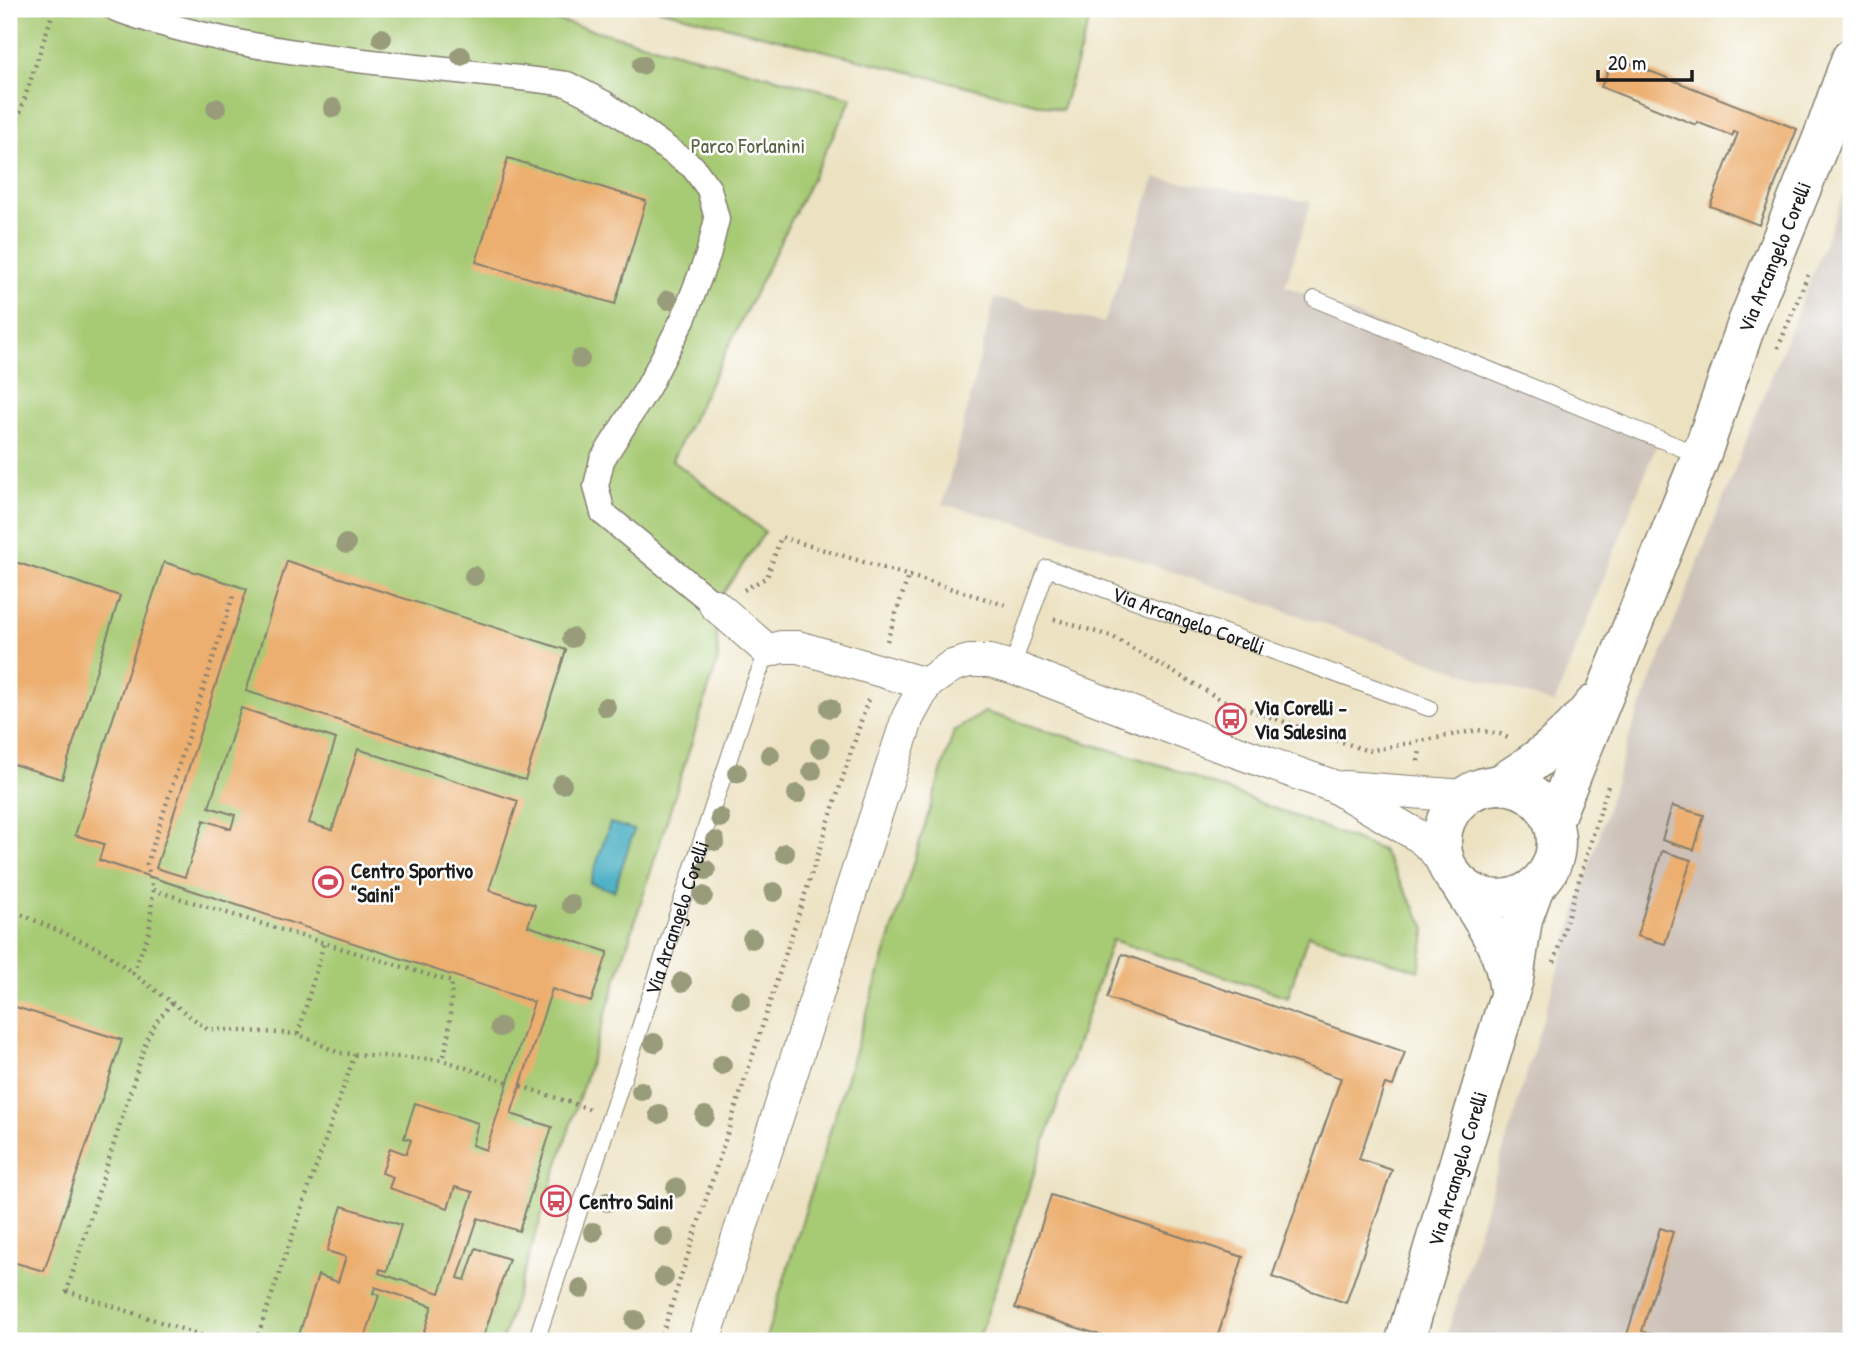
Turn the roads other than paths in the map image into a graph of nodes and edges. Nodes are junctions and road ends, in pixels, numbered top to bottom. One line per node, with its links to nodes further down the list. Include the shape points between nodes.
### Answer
1 (116, 9): 5 (street, via 215,38 288,51 567,84 604,103 693,167 709,189 717,219 708,255 684,317 648,387 602,460 596,486 603,513)
2 (1851, 58): 4 (street, Via Arcangelo Corelli, via 1747,323)
3 (1315, 299): 4 (lane)
4 (1701, 456): 9 (street, Via Arcangelo Corelli)
5 (715, 605): 6 (street)
6 (768, 651): 8 (street, via 798,647); 17 (lane, Via Arcangelo Corelli)
7 (1012, 667): 8 (street, Via Arcangelo Corelli, via 969,661 952,666); 10 (lane, Via Arcangelo Corelli, via 1047,568); 11 (street, Via Arcangelo Corelli)
8 (926, 684): 18 (street, Via Arcangelo Corelli, via 908,717)
9 (1605, 688): 12 (street, Via Arcangelo Corelli, via 1574,726 1536,759); 13 (street, Via Arcangelo Corelli)
10 (1429, 708)
11 (1332, 786): 12 (street, Via Arcangelo Corelli); 14 (street, Via Arcangelo Corelli, via 1419,837)
12 (1481, 790): 13 (street, via 1512,786 1531,794); 14 (street, via 1450,812 1442,832 1443,853)
13 (1553, 822): 15 (street, via 1553,860)
14 (1453, 875): 15 (street, via 1475,894 1495,899 1516,896); 16 (street, Via Arcangelo Corelli, via 1497,949)
15 (1535, 886): 16 (street, Via Arcangelo Corelli, via 1522,919)
16 (1508, 994): 19 (street, Via Arcangelo Corelli)
17 (536, 1341)
18 (704, 1341)
19 (1405, 1341)

